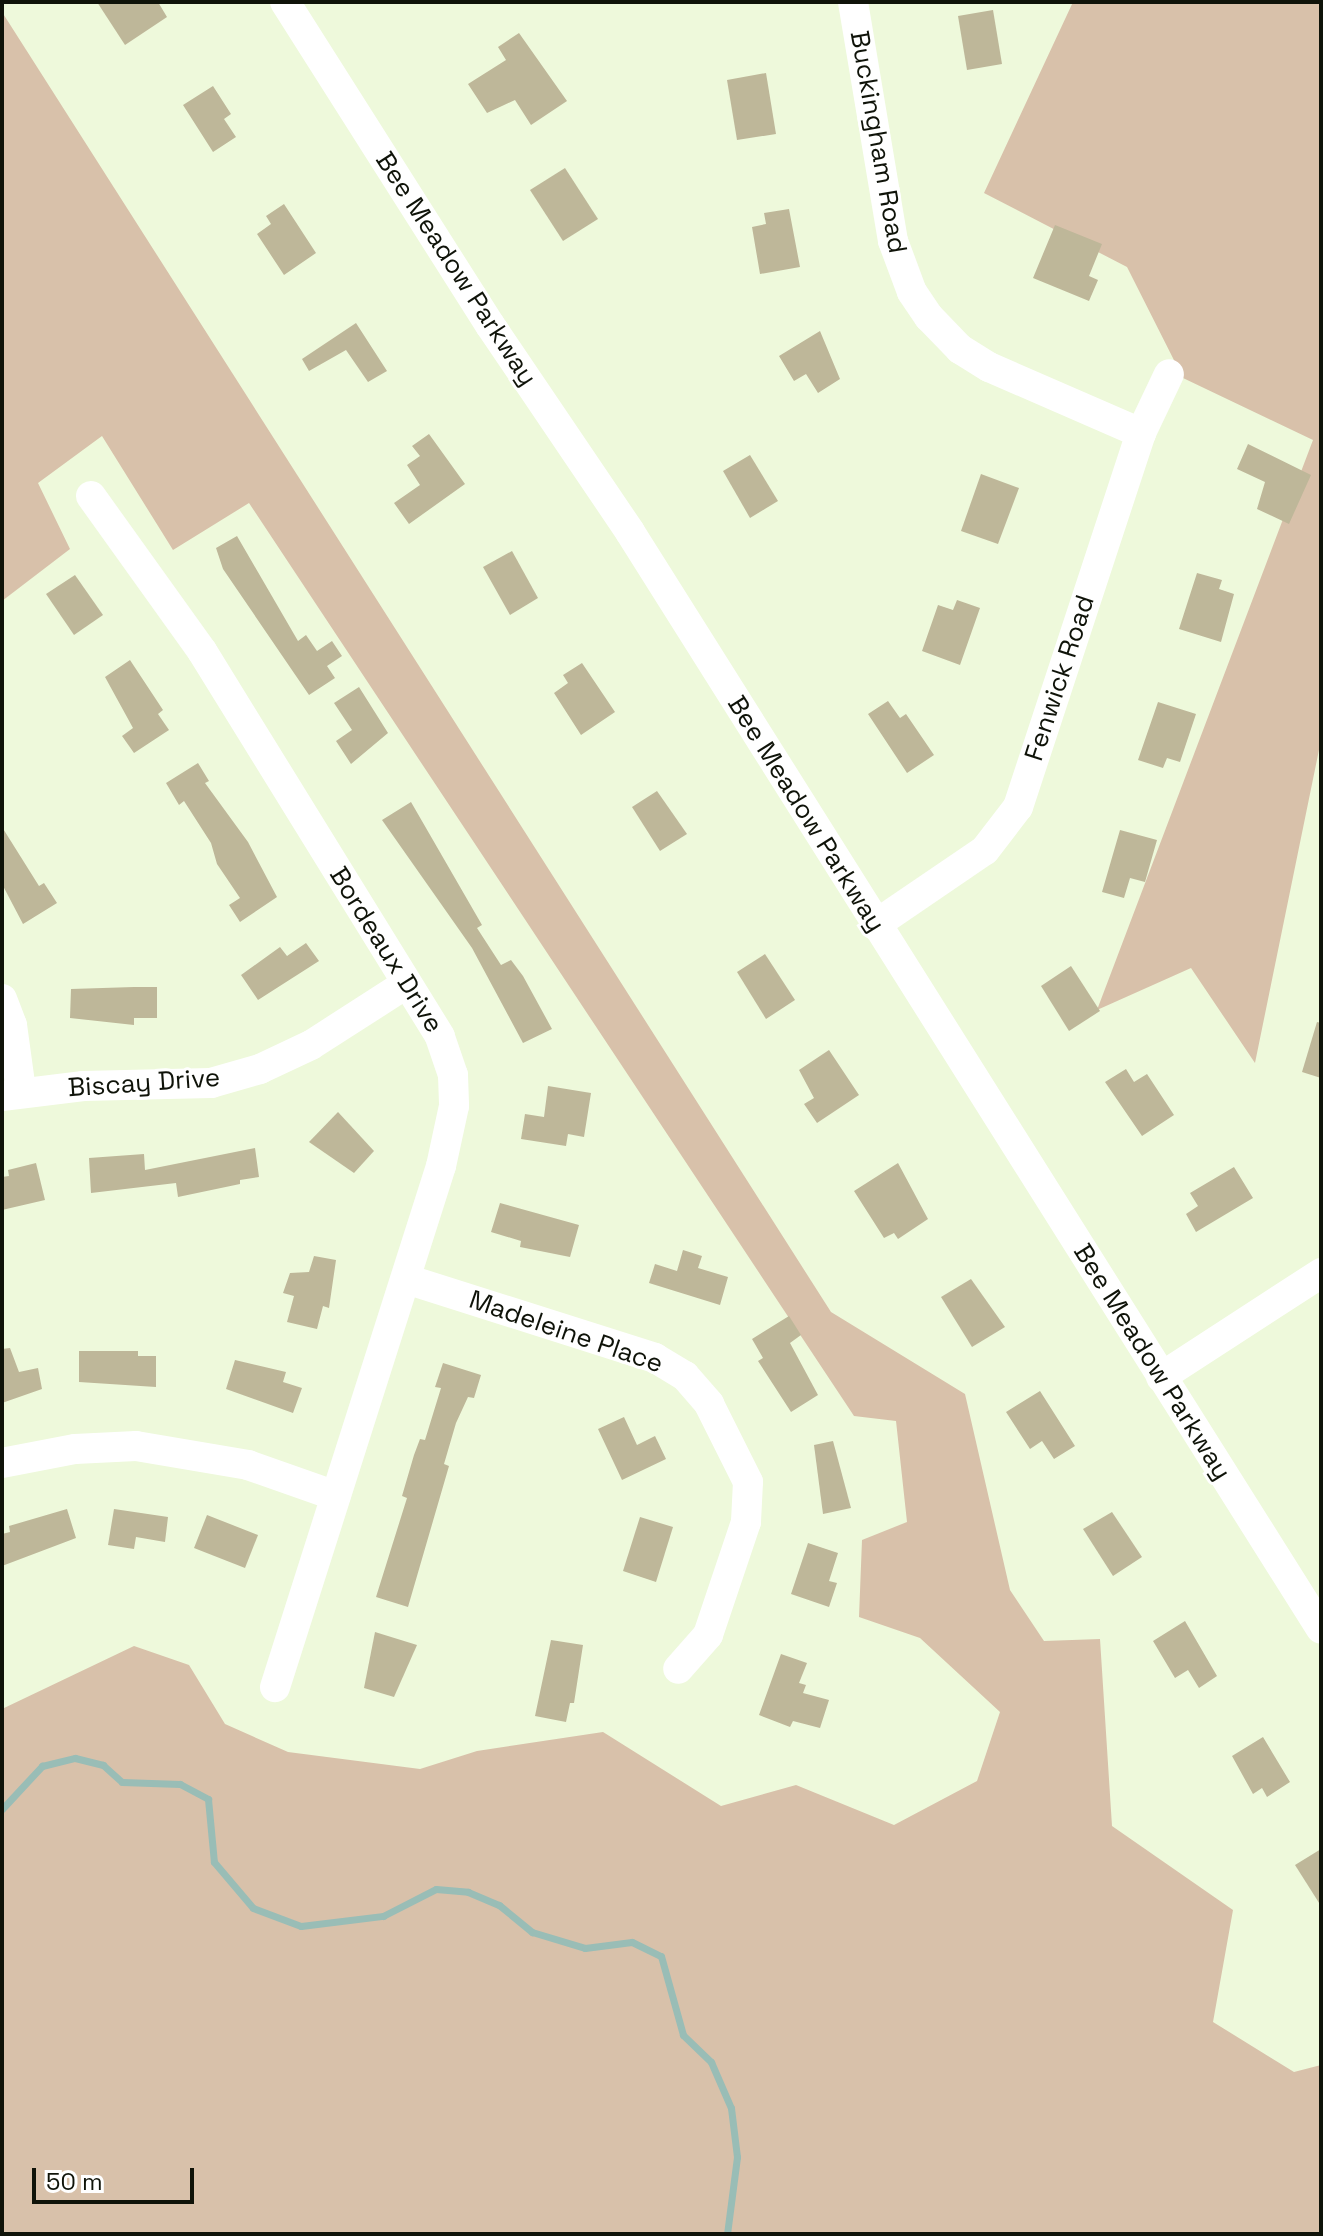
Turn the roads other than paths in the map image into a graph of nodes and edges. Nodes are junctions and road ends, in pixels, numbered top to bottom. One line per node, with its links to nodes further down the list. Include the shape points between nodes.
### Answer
1 (285, 2): 6 (street, Bee Meadow Parkway, via 490,325 630,532)
2 (853, 2): 4 (street, Buckingham Road, via 893,241 912,292 960,349 989,367)
3 (1169, 374): 4 (street, Fenwick Road)
4 (1141, 433): 6 (street, Fenwick Road, via 1018,807 985,850)
5 (91, 496): 7 (street, Bordeaux Drive, via 202,651)
6 (875, 925): 12 (street, Bee Meadow Parkway)
7 (406, 984): 9 (street, Biscay Drive, via 311,1045 260,1069 211,1083); 11 (street, Bordeaux Drive, via 440,1037 453,1075 454,1106)
8 (2, 999): 9 (street, via 12,1025)
9 (12, 1094)
10 (1321, 1273): 12 (street)
11 (406, 1279): 14 (street, Bordeaux Drive); 16 (street, Madeleine Place, via 655,1358 685,1376 709,1404 748,1482 746,1522 708,1635)
12 (1161, 1377): 15 (street, Bee Meadow Parkway)
13 (2, 1463): 14 (street, via 75,1449 150,1448 248,1465)
14 (336, 1496): 17 (street, Bordeaux Drive)
15 (1321, 1629)
16 (678, 1669)
17 (275, 1687)

